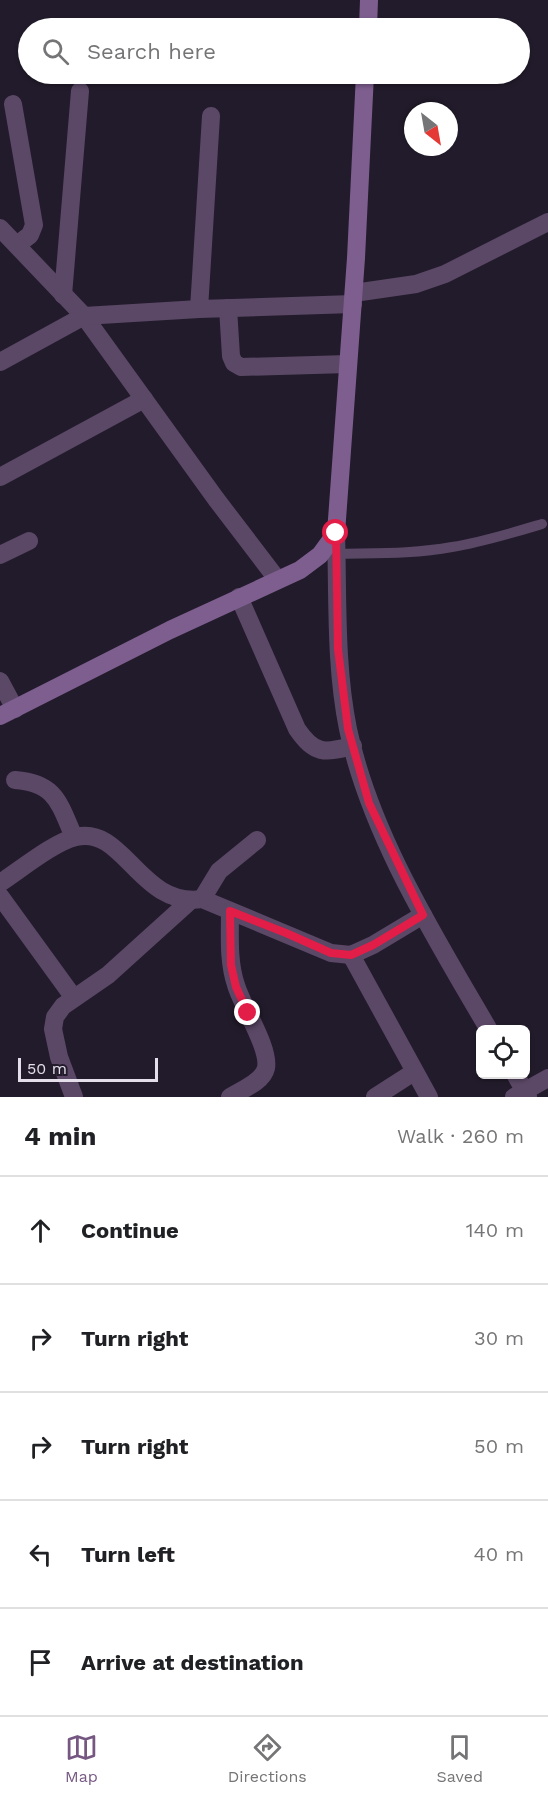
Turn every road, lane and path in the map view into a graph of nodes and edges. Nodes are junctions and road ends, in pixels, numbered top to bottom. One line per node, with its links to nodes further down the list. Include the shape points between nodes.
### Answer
1 (369, 0): 2 (main road)
2 (368, 18)
3 (364, 84): 11 (main road)
4 (80, 91): 10 (street)
5 (13, 104): 9 (street, via 34,225 30,235)
6 (211, 116): 13 (street)
7 (548, 222): 11 (street, via 445,274)
8 (0, 228): 9 (street)
9 (17, 245): 10 (street)
10 (63, 295): 14 (street)
11 (353, 298): 12 (street); 16 (main road)
12 (228, 308): 13 (street); 16 (street, via 231,356 241,367)
13 (198, 309): 14 (street)
14 (84, 316): 15 (street); 17 (street)
15 (0, 362)
16 (348, 364): 20 (main road)
17 (144, 399): 18 (street); 24 (street)
18 (0, 477)
19 (542, 524): 22 (lane, via 451,547)
20 (336, 533): 22 (street); 24 (main road, via 320,555 300,570)
21 (29, 541): 23 (street)
22 (337, 554): 28 (street, via 338,649)
23 (0, 555)
24 (277, 579): 25 (main road)
25 (240, 597): 27 (main road); 28 (street, via 297,729 307,743 317,750 331,752)
26 (0, 681): 27 (street)
27 (8, 713)
28 (353, 746): 36 (street, via 369,803)
29 (15, 780): 30 (street, via 44,786 54,797)
30 (74, 837): 32 (street); 34 (street, via 90,835 106,842 162,892 176,899)
31 (257, 840): 34 (street, via 219,871)
32 (0, 883)
33 (0, 896): 38 (street)
34 (196, 899): 35 (street); 38 (street, via 108,975)
35 (230, 911): 37 (street, via 331,953); 45 (street, via 233,976 266,1062 266,1071 260,1078)
36 (423, 915): 37 (street); 39 (street)
37 (351, 955): 40 (street)
38 (74, 998): 44 (street, via 55,1017 53,1029)
39 (487, 1025)
40 (414, 1072): 46 (street); 47 (street)
41 (548, 1078): 43 (street)
42 (516, 1079): 43 (street)
43 (522, 1095)
44 (74, 1097)
45 (230, 1097)
46 (375, 1097)
47 (429, 1097)

